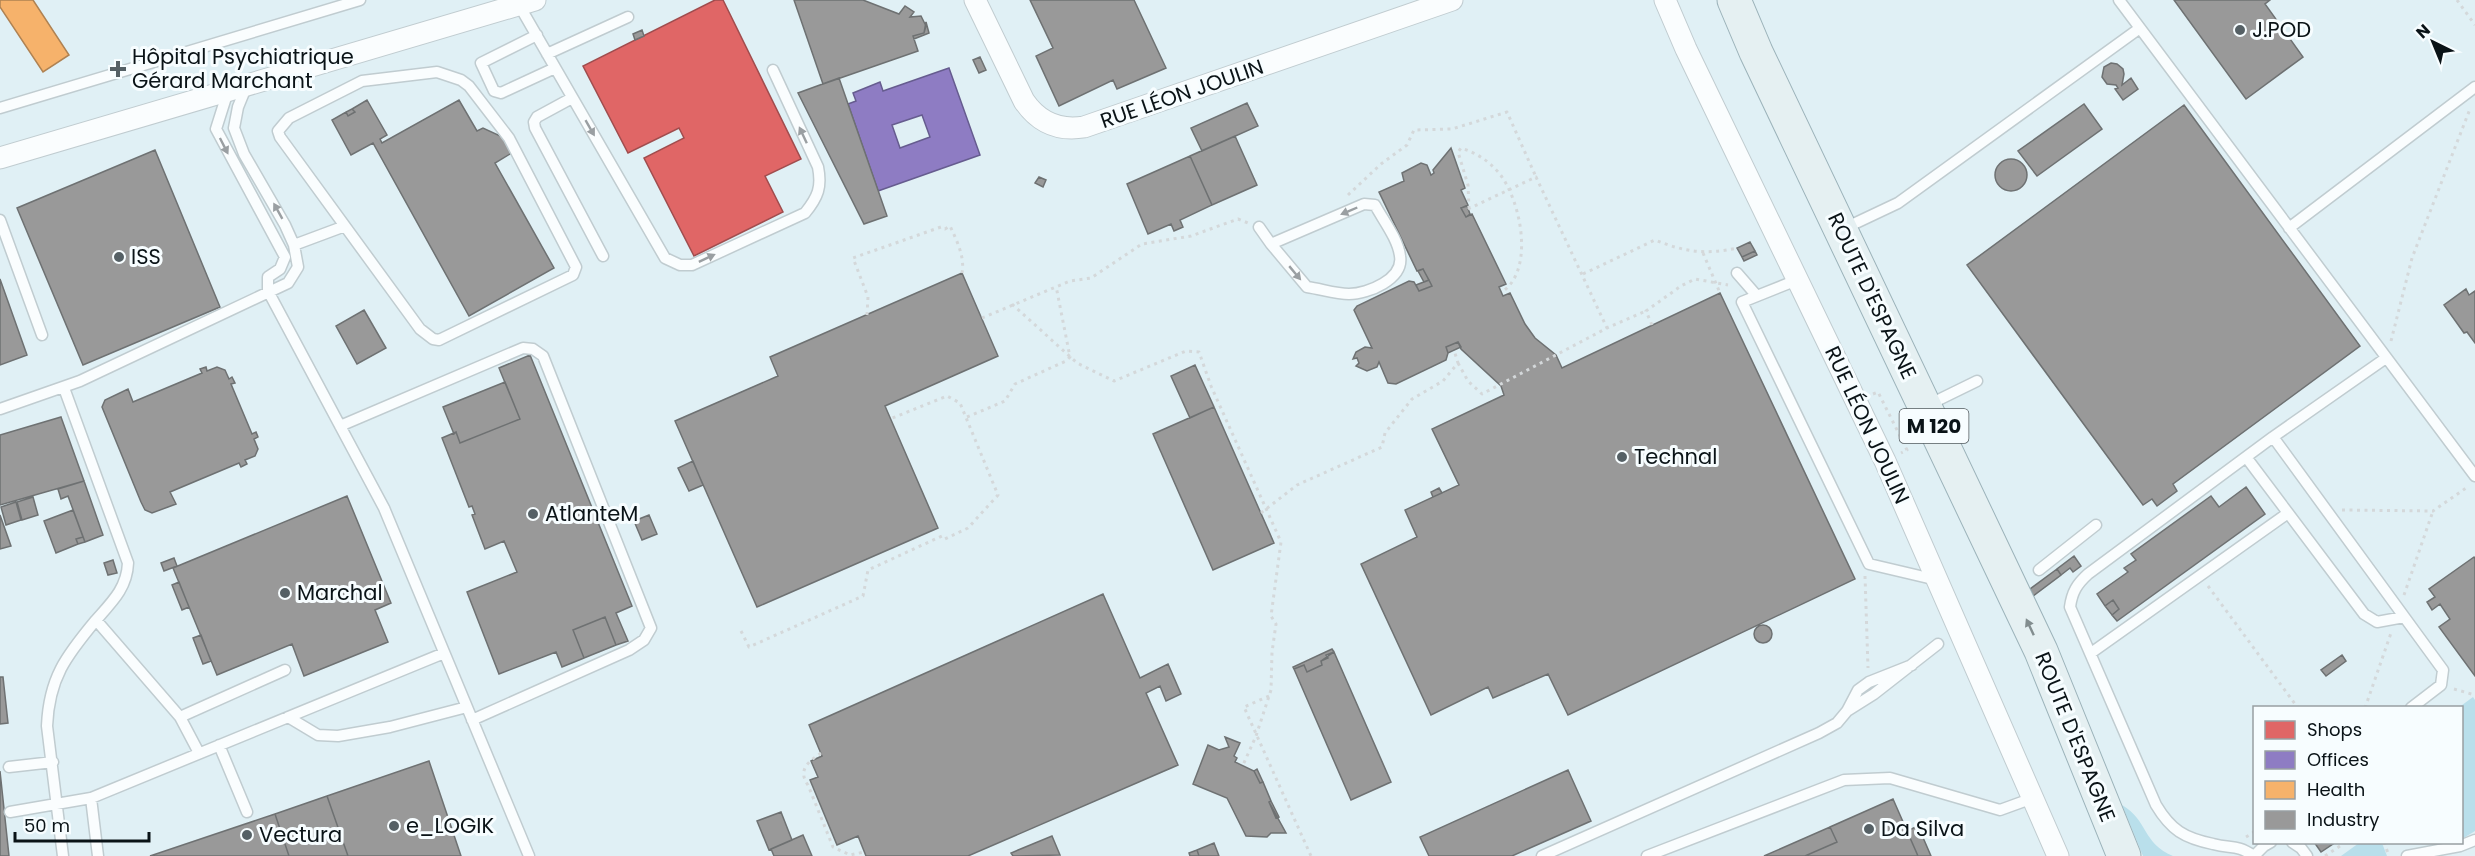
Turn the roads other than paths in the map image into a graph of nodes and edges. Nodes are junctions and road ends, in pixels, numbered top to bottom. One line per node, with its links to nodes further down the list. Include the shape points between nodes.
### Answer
1 (360, 0): 18 (lane)
2 (975, 0): 3 (street, RUE LÉON JOULIN, via 1015,85 1034,115 1068,130)
3 (1452, 0)
4 (1665, 0): 29 (street, RUE LÉON JOULIN)
5 (1712, 0): 78 (main road, ROUTE D'ESPAGNE / M 120, via 2028,676)
6 (1734, 0): 24 (main road, ROUTE D'ESPAGNE / M 120)
7 (2119, 0): 10 (lane)
8 (527, 2): 11 (lane); 16 (street)
9 (628, 17): 12 (lane)
10 (2140, 28): 23 (lane); 24 (lane, via 1898,203)
11 (537, 35): 12 (lane); 13 (lane, via 481,63 494,91 501,93)
12 (548, 54): 13 (lane)
13 (555, 68): 17 (lane)
14 (772, 70): 17 (lane, one-way to 14, via 665,258 680,265 692,265 805,213 817,199 821,183 818,167)
15 (2475, 87): 23 (lane)
16 (237, 88): 19 (street); 26 (lane, one-way to 16, via 234,129); 30 (lane, one-way to 30, via 216,129 285,257 280,269 268,277)
17 (573, 98): 27 (lane, via 537,117 535,128)
18 (0, 108)
19 (0, 158)
20 (0, 220): 32 (lane)
21 (345, 226): 21 (lane, via 279,137 281,125 362,81 437,72 469,86 509,138 576,271 439,340 433,339 420,329); 26 (lane)
22 (1259, 227): 25 (lane)
23 (2289, 228): 33 (lane)
24 (1841, 230): 36 (main road, ROUTE D'ESPAGNE / M 120)
25 (1271, 244): 25 (lane, one-way to 25, via 1307,287 1350,294 1393,277 1401,264 1400,253 1375,205 1364,204)
26 (294, 245): 30 (lane, via 298,267 288,283)
27 (603, 256)
28 (1737, 273): 31 (lane)
29 (1797, 280): 31 (lane); 45 (street, RUE LÉON JOULIN)
30 (268, 291): 35 (lane); 38 (lane)
31 (1757, 296): 45 (lane, via 1742,302 1869,564)
32 (42, 335)
33 (2386, 358): 39 (lane); 41 (lane)
34 (1977, 381): 36 (lane)
35 (64, 388): 37 (lane); 47 (lane, via 128,563 122,589)
36 (1925, 406): 79 (main road, ROUTE D'ESPAGNE / M 120, one-way to 36, via 2041,651)
37 (0, 409)
38 (340, 426): 49 (lane, via 384,508); 58 (lane, via 523,348 543,356 651,627 644,640 629,650)
39 (2273, 437): 40 (lane); 46 (lane)
40 (2246, 456): 42 (lane); 50 (lane, via 2076,585 2070,607)
41 (2475, 476)
42 (2288, 513): 46 (lane, via 2364,614 2377,621); 50 (lane)
43 (2096, 525): 44 (lane)
44 (2039, 570)
45 (1938, 580): 64 (street, RUE LÉON JOULIN)
46 (2404, 617): 53 (lane, via 2443,670 2441,685)
47 (96, 620): 56 (lane); 61 (lane, via 60,667 53,684 47,726)
48 (1938, 644): 51 (lane)
49 (444, 653): 54 (lane); 57 (lane)
50 (2091, 653): 80 (lane, via 2156,805 2168,824 2214,845 2240,847)
51 (1912, 665): 55 (lane); 55 (lane, via 1869,682 1858,690)
52 (285, 670): 56 (lane)
53 (2414, 706)
54 (467, 707): 57 (lane, via 338,736 318,735); 58 (lane)
55 (1847, 711): 75 (lane, via 1837,723 1819,733)
56 (180, 717): 60 (lane)
57 (288, 717): 59 (lane)
58 (472, 720): 74 (lane)
59 (219, 745): 60 (lane); 67 (lane)
60 (199, 753): 63 (lane)
61 (53, 762): 62 (lane); 65 (lane)
62 (9, 767)
63 (91, 798): 65 (lane); 73 (lane)
64 (2033, 798): 76 (lane, via 2000,810 1890,778 1844,780); 77 (street, RUE LÉON JOULIN)
65 (57, 805): 66 (lane); 72 (lane)
66 (10, 812)
67 (247, 812)
68 (2475, 840): 71 (lane, via 2460,846)
69 (2266, 844): 80 (lane)
70 (2293, 844): 81 (lane)
71 (2422, 847): 82 (lane)
72 (63, 856)
73 (98, 856)
74 (529, 856)
75 (1542, 856)
76 (1647, 856)
77 (2058, 856)
78 (2101, 856)
79 (2124, 856)
80 (2254, 856)
81 (2307, 856)
82 (2407, 856)

